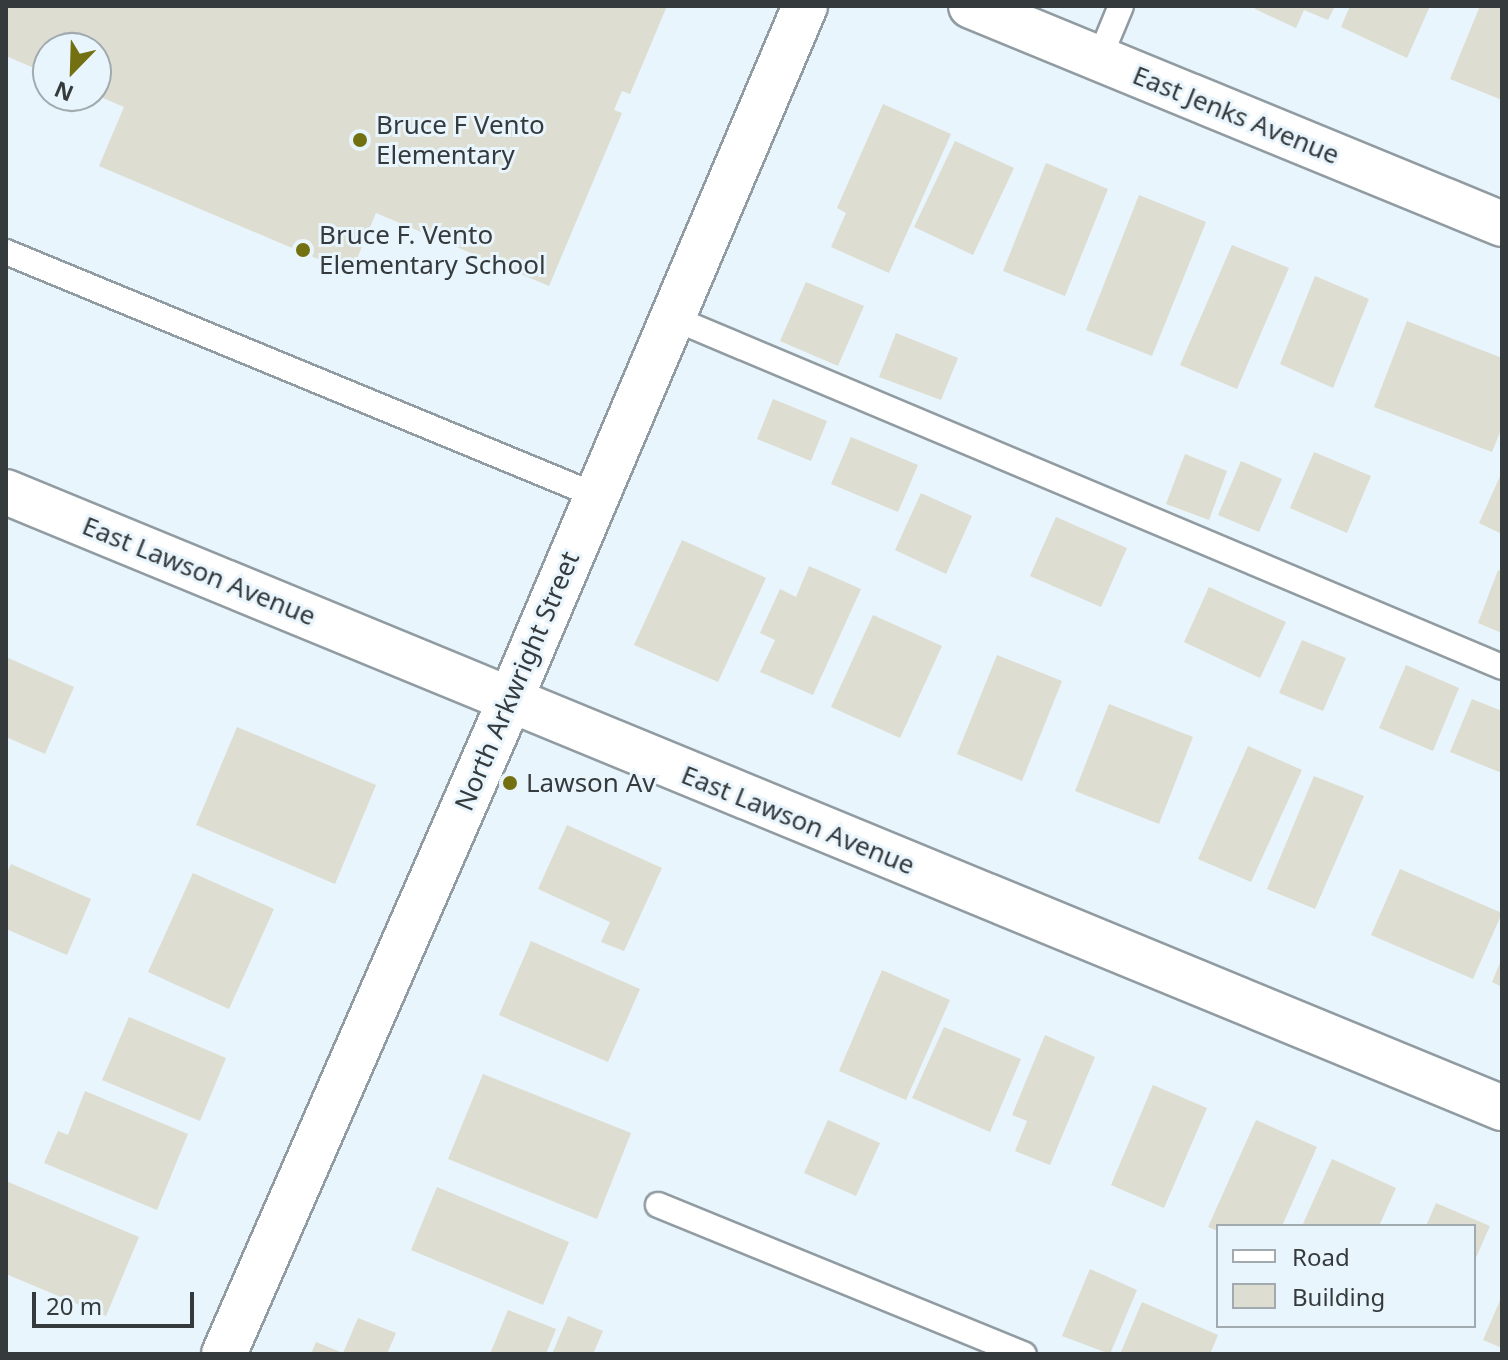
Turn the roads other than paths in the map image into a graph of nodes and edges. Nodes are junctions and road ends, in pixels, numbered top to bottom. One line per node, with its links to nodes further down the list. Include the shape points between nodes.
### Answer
1 (805, 6): 7 (street, North Arkwright Street)
2 (971, 6): 4 (street, East Jenks Avenue)
3 (1121, 6): 4 (lane)
4 (1099, 59): 5 (street, East Jenks Avenue)
5 (1502, 224)
6 (6, 252): 9 (lane)
7 (673, 318): 9 (street, North Arkwright Street); 10 (lane)
8 (6, 492): 11 (street, East Lawson Avenue)
9 (597, 496): 11 (street, North Arkwright Street)
10 (1502, 667)
11 (511, 698): 12 (street, East Lawson Avenue); 14 (street, North Arkwright Street)
12 (1502, 1108)
13 (658, 1205): 15 (lane)
14 (224, 1354)
15 (1024, 1354)

